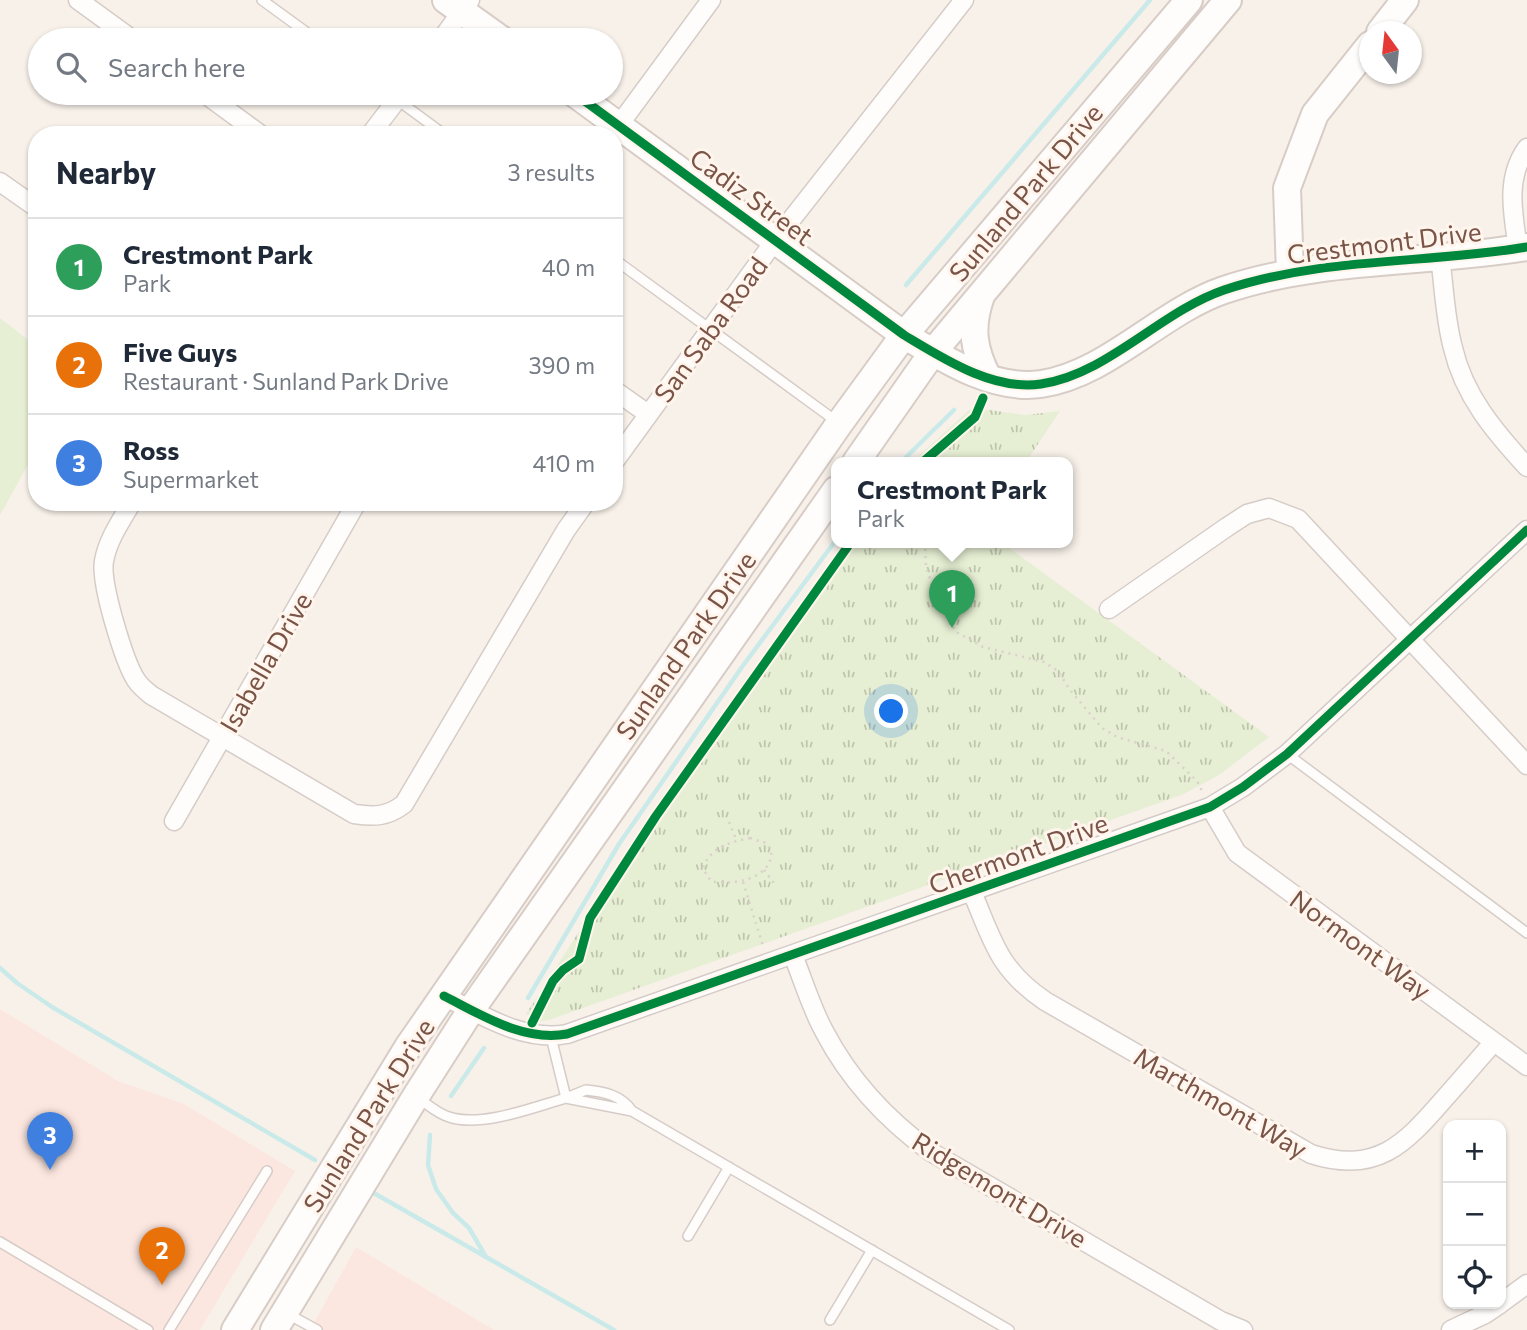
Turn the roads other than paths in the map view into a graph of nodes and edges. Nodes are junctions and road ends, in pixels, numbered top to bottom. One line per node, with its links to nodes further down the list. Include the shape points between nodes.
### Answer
1 (79, 0): 10 (street)
2 (262, 0): 11 (lane)
3 (710, 0): 19 (street)
4 (964, 0): 27 (street, San Saba Road)
5 (1189, 0): 34 (main road, Sunland Park Drive)
6 (1228, 0): 32 (main road, Sunland Park Drive)
7 (1405, 0): 9 (main road)
8 (460, 4): 12 (street); 13 (main road)
9 (1389, 21)
10 (117, 28)
11 (300, 28)
12 (447, 28)
13 (488, 28)
14 (1359, 59): 31 (main road, via 1315,114 1287,188)
15 (220, 105): 20 (street)
16 (390, 105): 21 (street)
17 (408, 105): 22 (lane)
18 (591, 105): 19 (main road, Cadiz Street)
19 (619, 125)
20 (249, 126)
21 (376, 126)
22 (434, 126)
23 (623, 128): 27 (main road, Cadiz Street)
24 (1527, 148): 28 (street, via 1514,173 1511,198)
25 (0, 182): 26 (street)
26 (28, 202)
27 (776, 239): 33 (street, San Saba Road); 34 (main road, Cadiz Street)
28 (1522, 248): 29 (main road, Crestmont Drive)
29 (1440, 256): 31 (main road, Crestmont Drive); 42 (street, via 1452,348 1460,372 1492,428)
30 (623, 266): 33 (lane)
31 (1290, 273): 36 (main road, Crestmont Drive, via 1189,304 1089,368 1063,378)
32 (981, 296): 35 (main road, Sunland Park Drive); 36 (main road, via 974,318 976,355)
33 (710, 329): 38 (street, San Saba Road); 39 (lane)
34 (905, 335): 35 (main road, Crestmont Drive); 39 (main road, Sunland Park Drive)
35 (933, 352): 36 (main road, Crestmont Drive); 41 (main road, Sunland Park Drive)
36 (985, 388)
37 (623, 396): 38 (street)
38 (648, 414): 40 (street, San Saba Road)
39 (839, 424): 58 (main road, Sunland Park Drive)
40 (623, 449)
41 (860, 457)
42 (1527, 467)
43 (831, 497): 59 (main road, Sunland Park Drive)
44 (127, 511): 50 (street, via 111,538 103,579 128,666 137,683 151,695)
45 (351, 511): 50 (street, Isabella Drive)
46 (580, 511): 50 (street, via 404,804 392,813 374,817 354,814)
47 (1527, 530): 49 (street, Chermont Drive)
48 (1109, 609): 49 (street, via 1247,514 1269,508 1298,519)
49 (1410, 639): 51 (street, Chermont Drive); 52 (street)
50 (222, 737): 54 (street, Isabella Drive)
51 (1287, 754): 53 (street, Chermont Drive); 56 (lane)
52 (1527, 765)
53 (1209, 807): 55 (street, Chermont Drive); 61 (street, Normont Way, via 1237,853)
54 (174, 821)
55 (972, 892): 57 (street, Chermont Drive); 61 (street, Marthmont Way, via 998,954 1026,988 1311,1154 1330,1160 1365,1159 1400,1145)
56 (1527, 933)
57 (793, 955): 60 (street, Chermont Drive); 80 (street, Ridgemont Drive, via 823,1030 840,1058 909,1136)
58 (444, 996): 59 (street, Chermont Drive); 77 (main road, Sunland Park Drive)
59 (471, 1010): 60 (street, Chermont Drive, via 527,1034); 63 (main road, Sunland Park Drive)
60 (551, 1037): 64 (lane)
61 (1494, 1042): 62 (street, Normont Way)
62 (1527, 1066)
63 (416, 1096): 64 (lane, via 447,1117 463,1120 482,1120); 74 (main road, Sunland Park Drive)
64 (566, 1098): 65 (lane, via 632,1111)
65 (729, 1167): 67 (lane); 69 (lane)
66 (267, 1171): 76 (lane)
67 (688, 1236)
68 (0, 1242): 75 (lane)
69 (872, 1250): 73 (lane); 79 (lane)
70 (1527, 1284): 71 (street)
71 (1506, 1300)
72 (1493, 1309): 81 (street)
73 (830, 1320)
74 (279, 1321): 78 (lane)
75 (148, 1330)
76 (169, 1330)
77 (235, 1330)
78 (317, 1330)
79 (1009, 1330)
80 (1243, 1330)
81 (1451, 1330)

